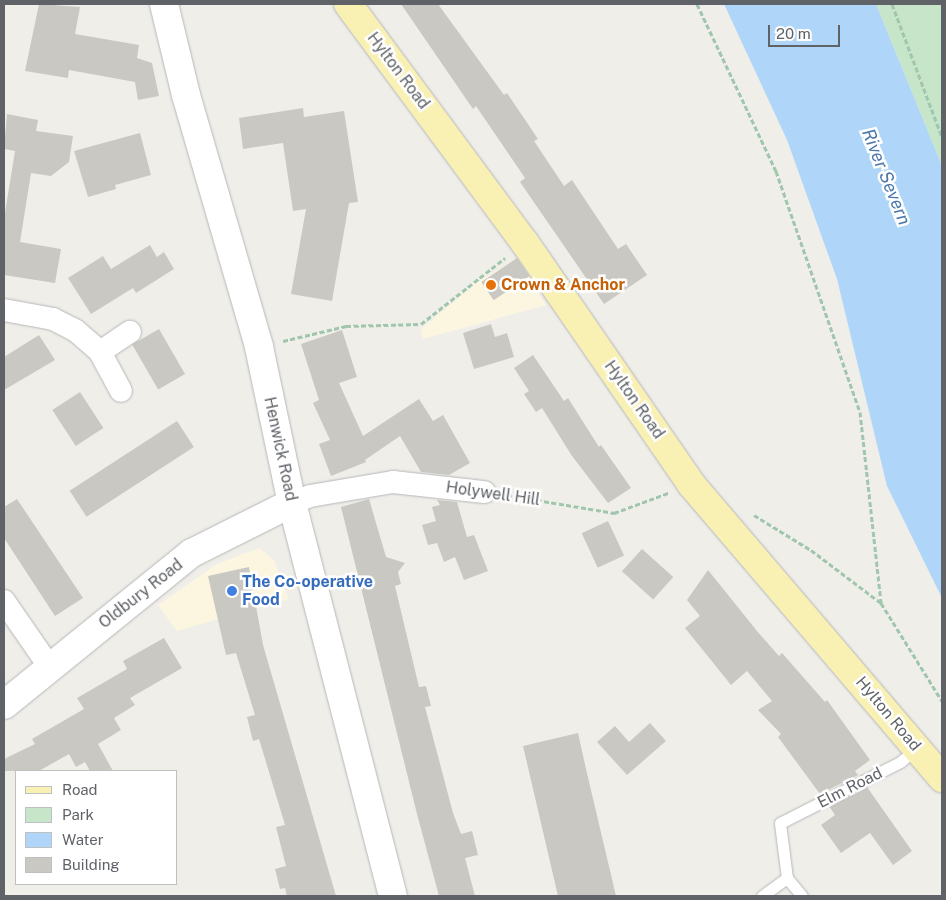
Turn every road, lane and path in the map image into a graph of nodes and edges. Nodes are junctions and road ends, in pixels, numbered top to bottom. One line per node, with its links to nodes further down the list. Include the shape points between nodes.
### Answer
1 (164, 4): 9 (main road, Henwick Road, via 186,95)
2 (348, 4): 6 (main road, Hylton Road)
3 (697, 4): 17 (path, via 776,171 860,412)
4 (892, 4): 5 (path)
5 (942, 137)
6 (525, 243): 9 (path, via 421,324 346,326); 12 (main road, Hylton Road)
7 (4, 310): 10 (street, via 53,319 75,330)
8 (130, 332): 10 (street)
9 (259, 347): 14 (main road, Henwick Road)
10 (100, 352): 11 (street)
11 (121, 391)
12 (691, 484): 13 (path, Holywell Hill, via 614,513); 21 (main road, Hylton Road)
13 (484, 492): 14 (street, Holywell Hill, via 393,482 310,496)
14 (292, 503): 18 (main road, Oldbury Road, via 192,553); 24 (main road, Henwick Road)
15 (748, 512): 17 (path, via 811,550)
16 (4, 601): 18 (street)
17 (881, 603): 19 (path)
18 (49, 666): 20 (main road, Oldbury Road)
19 (942, 700)
20 (4, 705)
21 (917, 748): 22 (main road, Hylton Road); 23 (lane, Elm Road, via 900,762 780,823)
22 (942, 778)
23 (787, 878): 25 (lane); 26 (lane)
24 (393, 896)
25 (762, 896)
26 (802, 896)

